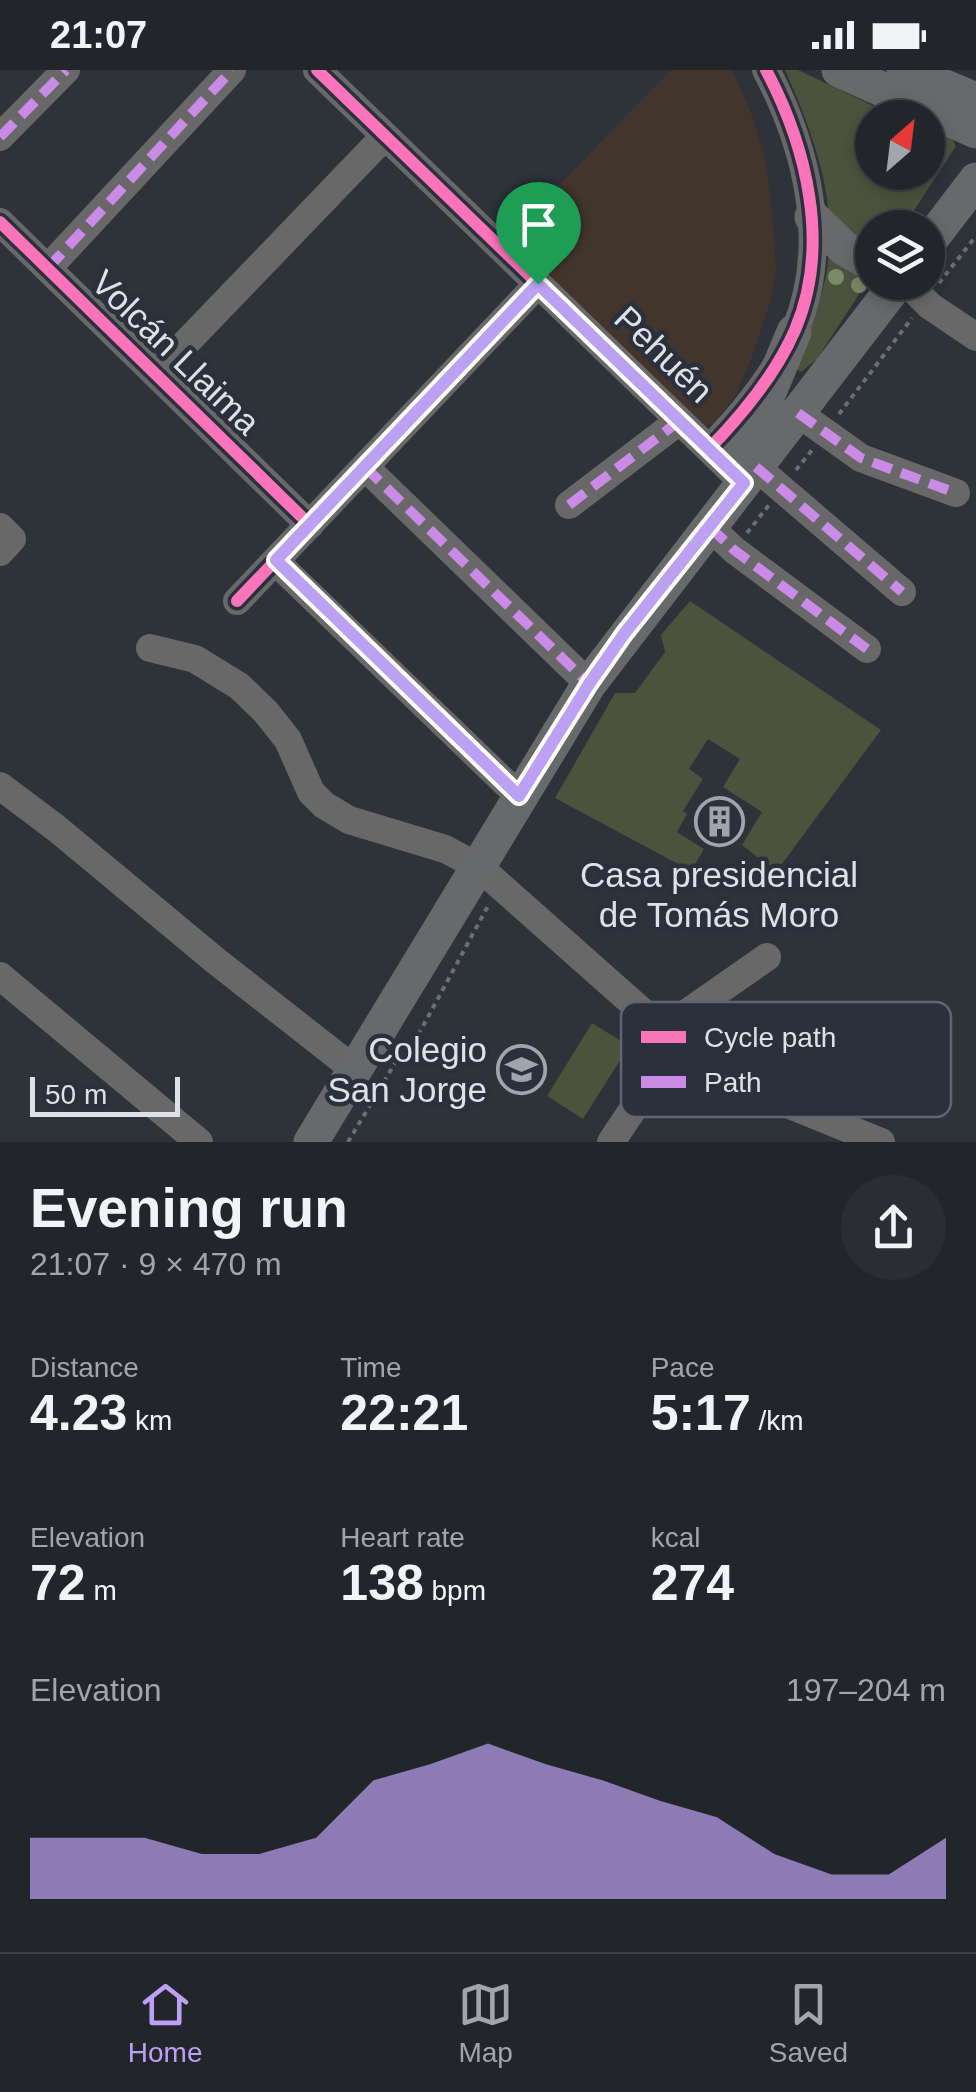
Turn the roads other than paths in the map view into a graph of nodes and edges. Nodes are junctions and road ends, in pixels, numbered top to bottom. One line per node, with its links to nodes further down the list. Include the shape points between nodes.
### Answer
1 (66, 70): 10 (street)
2 (232, 70): 16 (street)
3 (317, 70): 9 (street, Pehuén)
4 (766, 70): 12 (street, via 801,157)
5 (840, 70): 8 (main road)
6 (904, 70): 7 (main road)
7 (976, 100)
8 (976, 131)
9 (385, 136): 17 (street, Pehuén); 22 (street)
10 (0, 137)
11 (976, 180): 13 (main road)
12 (812, 217): 15 (main road); 20 (street, via 811,264)
13 (945, 221)
14 (0, 222): 16 (street, Volcán Llaima)
15 (855, 254)
16 (48, 268): 22 (street, Volcán Llaima)
17 (538, 284): 24 (street, Pehuén); 26 (street)
18 (884, 300): 23 (main road)
19 (924, 300): 21 (street)
20 (794, 332): 25 (street, via 764,384); 27 (main road, via 746,450)
21 (976, 336)
22 (156, 374): 30 (street, Volcán Llaima)
23 (798, 413): 27 (main road); 28 (street, via 861,458)
24 (680, 420): 25 (street, Pehuén); 29 (street)
25 (709, 449): 27 (street, Pehuén)
26 (364, 467): 30 (street); 37 (street)
27 (750, 475): 31 (main road); 33 (street, Pehuén)
28 (956, 493)
29 (568, 505)
30 (310, 525): 32 (street)
31 (710, 527): 36 (street); 37 (main road)
32 (276, 560): 34 (street); 39 (street)
33 (902, 592)
34 (238, 601)
35 (150, 648): 40 (street, via 195,659 238,686 288,740 311,792 324,805 349,820 445,848)
36 (866, 649)
37 (589, 684): 39 (main road)
38 (0, 786): 45 (street)
39 (519, 796): 40 (main road)
40 (479, 867): 43 (street); 45 (main road)
41 (766, 957): 44 (street)
42 (0, 976): 48 (street)
43 (628, 1002)
44 (712, 1002)
45 (355, 1070): 49 (main road)
46 (625, 1117): 50 (street)
47 (819, 1117): 51 (street)
48 (199, 1142)
49 (311, 1142)
50 (611, 1142)
51 (881, 1142)

